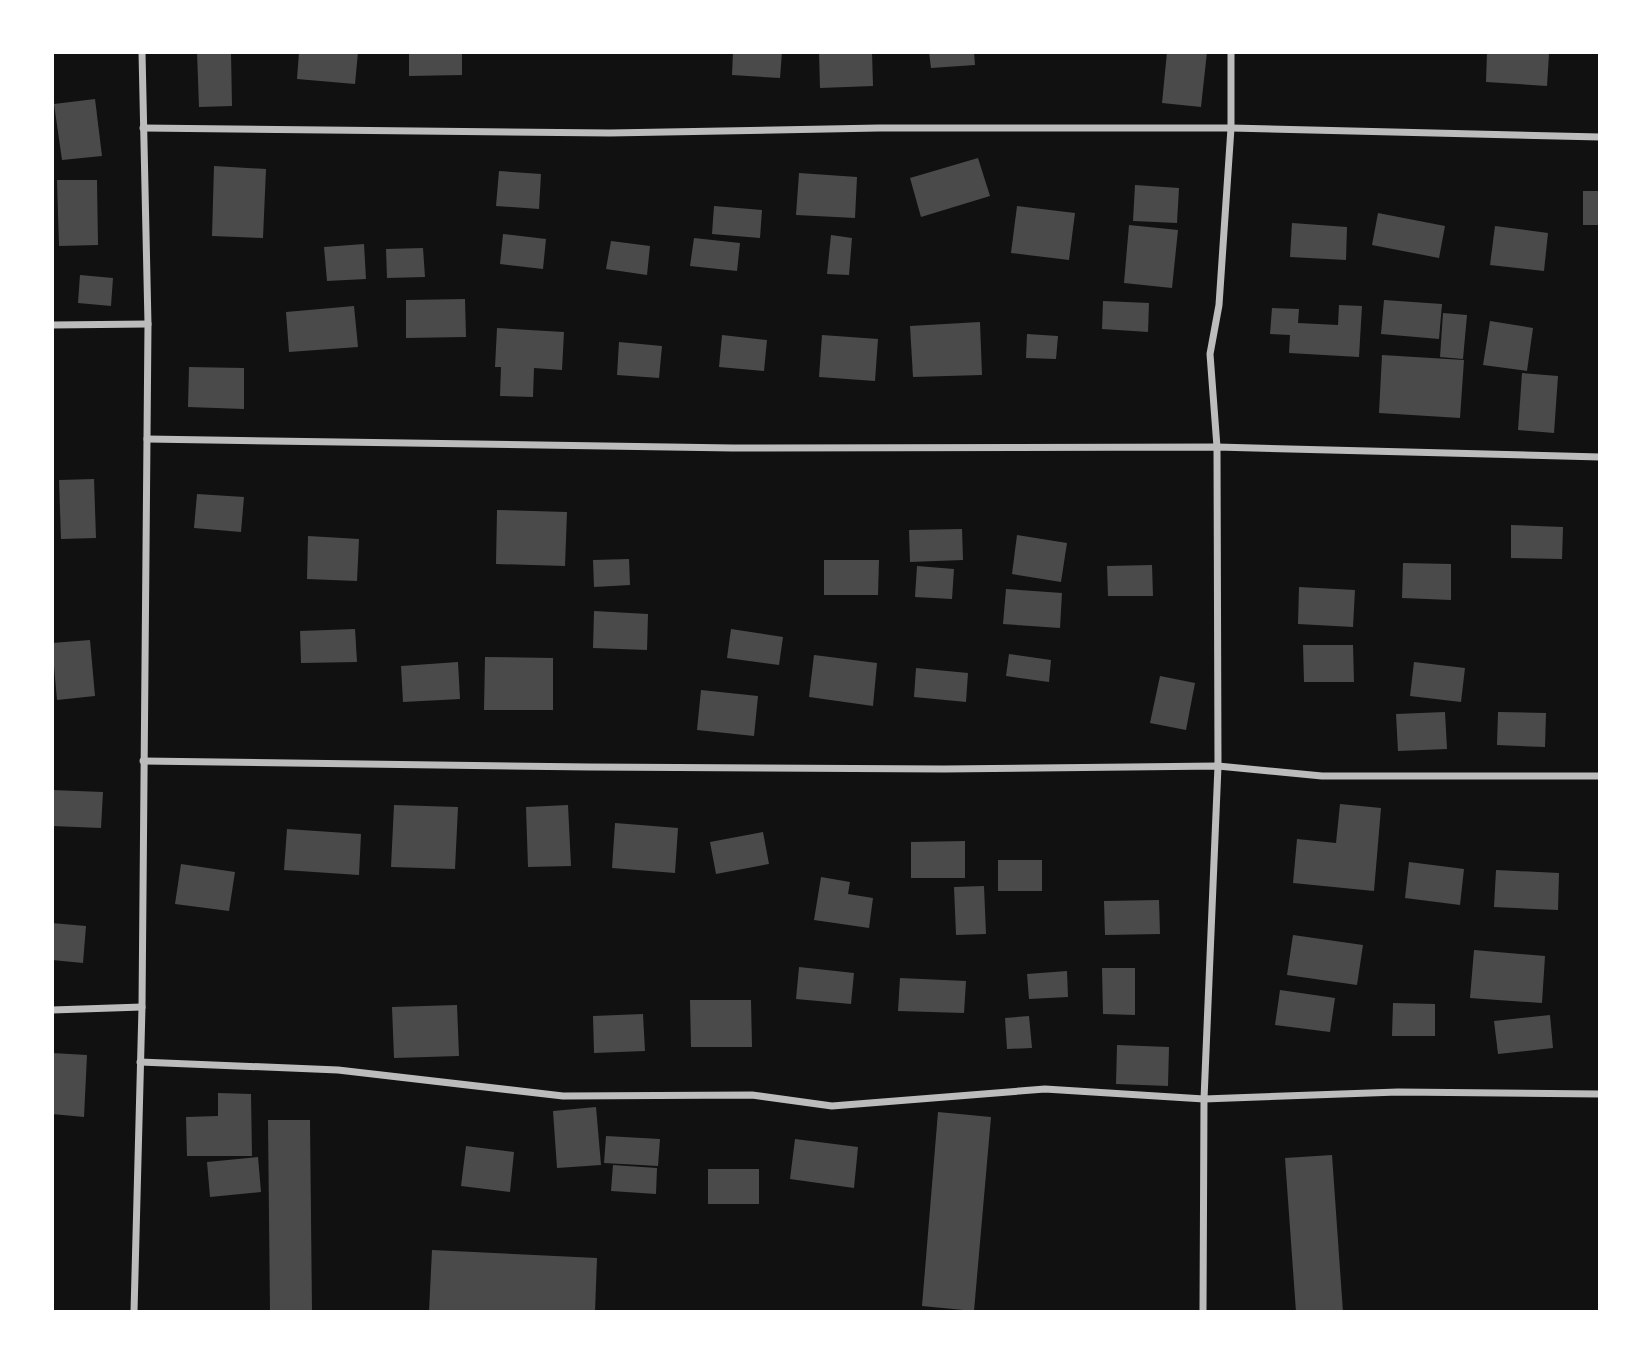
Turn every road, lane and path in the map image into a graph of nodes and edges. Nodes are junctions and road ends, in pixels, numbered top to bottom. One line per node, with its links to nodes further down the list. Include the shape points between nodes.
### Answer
1 (142, 52): 3 (street)
2 (1231, 52): 4 (street)
3 (143, 128): 4 (street, via 610,133); 6 (street)
4 (1231, 128): 5 (street); 9 (street, via 1219,306 1210,355)
5 (1600, 137)
6 (148, 324): 7 (street); 8 (street)
7 (52, 325)
8 (148, 439): 9 (street, via 733,448); 11 (street)
9 (1217, 447): 10 (street); 12 (street)
10 (1600, 457)
11 (143, 761): 12 (street, via 944,769); 14 (street)
12 (1218, 766): 13 (street, via 1322,776); 18 (street)
13 (1600, 776)
14 (142, 1007): 15 (street); 16 (street)
15 (52, 1010)
16 (140, 1062): 18 (street, via 338,1070 563,1096 752,1095 832,1106 1045,1089); 19 (street)
17 (1600, 1094): 18 (street, via 1398,1092)
18 (1204, 1099): 20 (street)
19 (134, 1311)
20 (1203, 1311)

